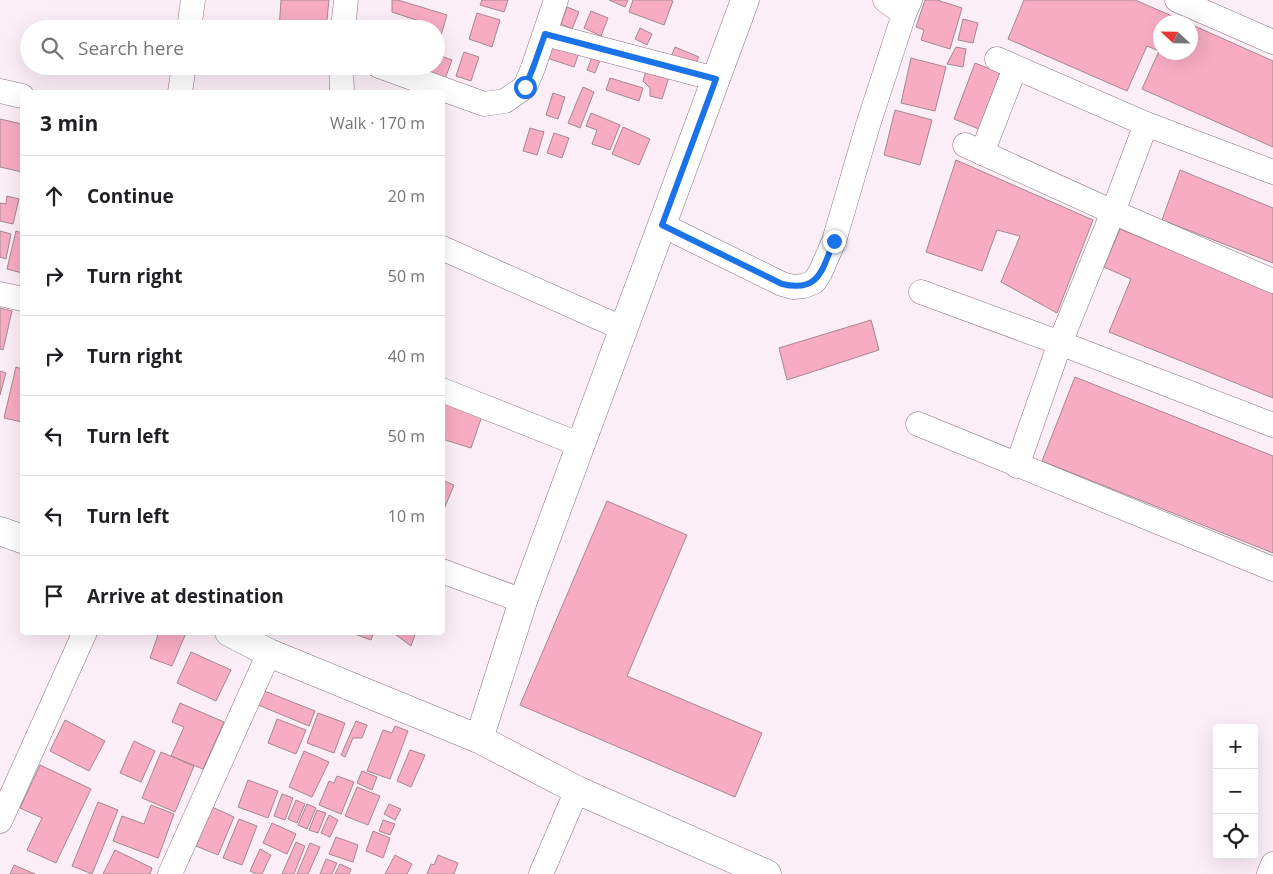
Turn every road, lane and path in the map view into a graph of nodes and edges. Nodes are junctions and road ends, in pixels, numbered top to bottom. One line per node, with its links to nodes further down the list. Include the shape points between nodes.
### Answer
1 (193, 0): 7 (street)
2 (346, 0): 8 (street)
3 (556, 0): 9 (street)
4 (746, 0): 14 (street)
5 (1177, 0): 10 (street)
6 (900, 5): 22 (street, via 834,241 814,282 793,287 782,284)
7 (190, 20)
8 (344, 20)
9 (545, 34): 13 (street, via 525,87 505,101 484,104); 14 (street)
10 (1273, 42)
11 (183, 75): 15 (street)
12 (342, 75): 16 (street)
13 (404, 75)
14 (716, 79): 22 (street)
15 (180, 90)
16 (342, 90)
17 (0, 91): 18 (street)
18 (20, 96)
19 (1146, 124): 20 (street); 21 (street); 21 (street, via 1006,64 973,149)
20 (1273, 172)
21 (1113, 212): 24 (street); 29 (street)
22 (662, 225): 28 (street)
23 (445, 249): 28 (street)
24 (1273, 281)
25 (921, 292): 29 (street)
26 (0, 294): 27 (street)
27 (20, 299)
28 (624, 329): 33 (street)
29 (1060, 343): 32 (street); 34 (street)
30 (445, 391): 33 (street)
31 (918, 424): 34 (street)
32 (1273, 425)
33 (581, 445): 39 (street)
34 (1017, 466): 37 (street)
35 (0, 531): 36 (street)
36 (20, 538)
37 (1273, 568)
38 (445, 572): 39 (street)
39 (523, 601): 43 (street)
40 (83, 635): 45 (street)
41 (235, 635): 42 (street)
42 (269, 653): 43 (street); 47 (street)
43 (479, 739): 44 (street)
44 (577, 790): 48 (street); 49 (street)
45 (0, 821)
46 (1273, 864): 50 (street)
47 (170, 874)
48 (541, 874)
49 (767, 874)
50 (1269, 874)

